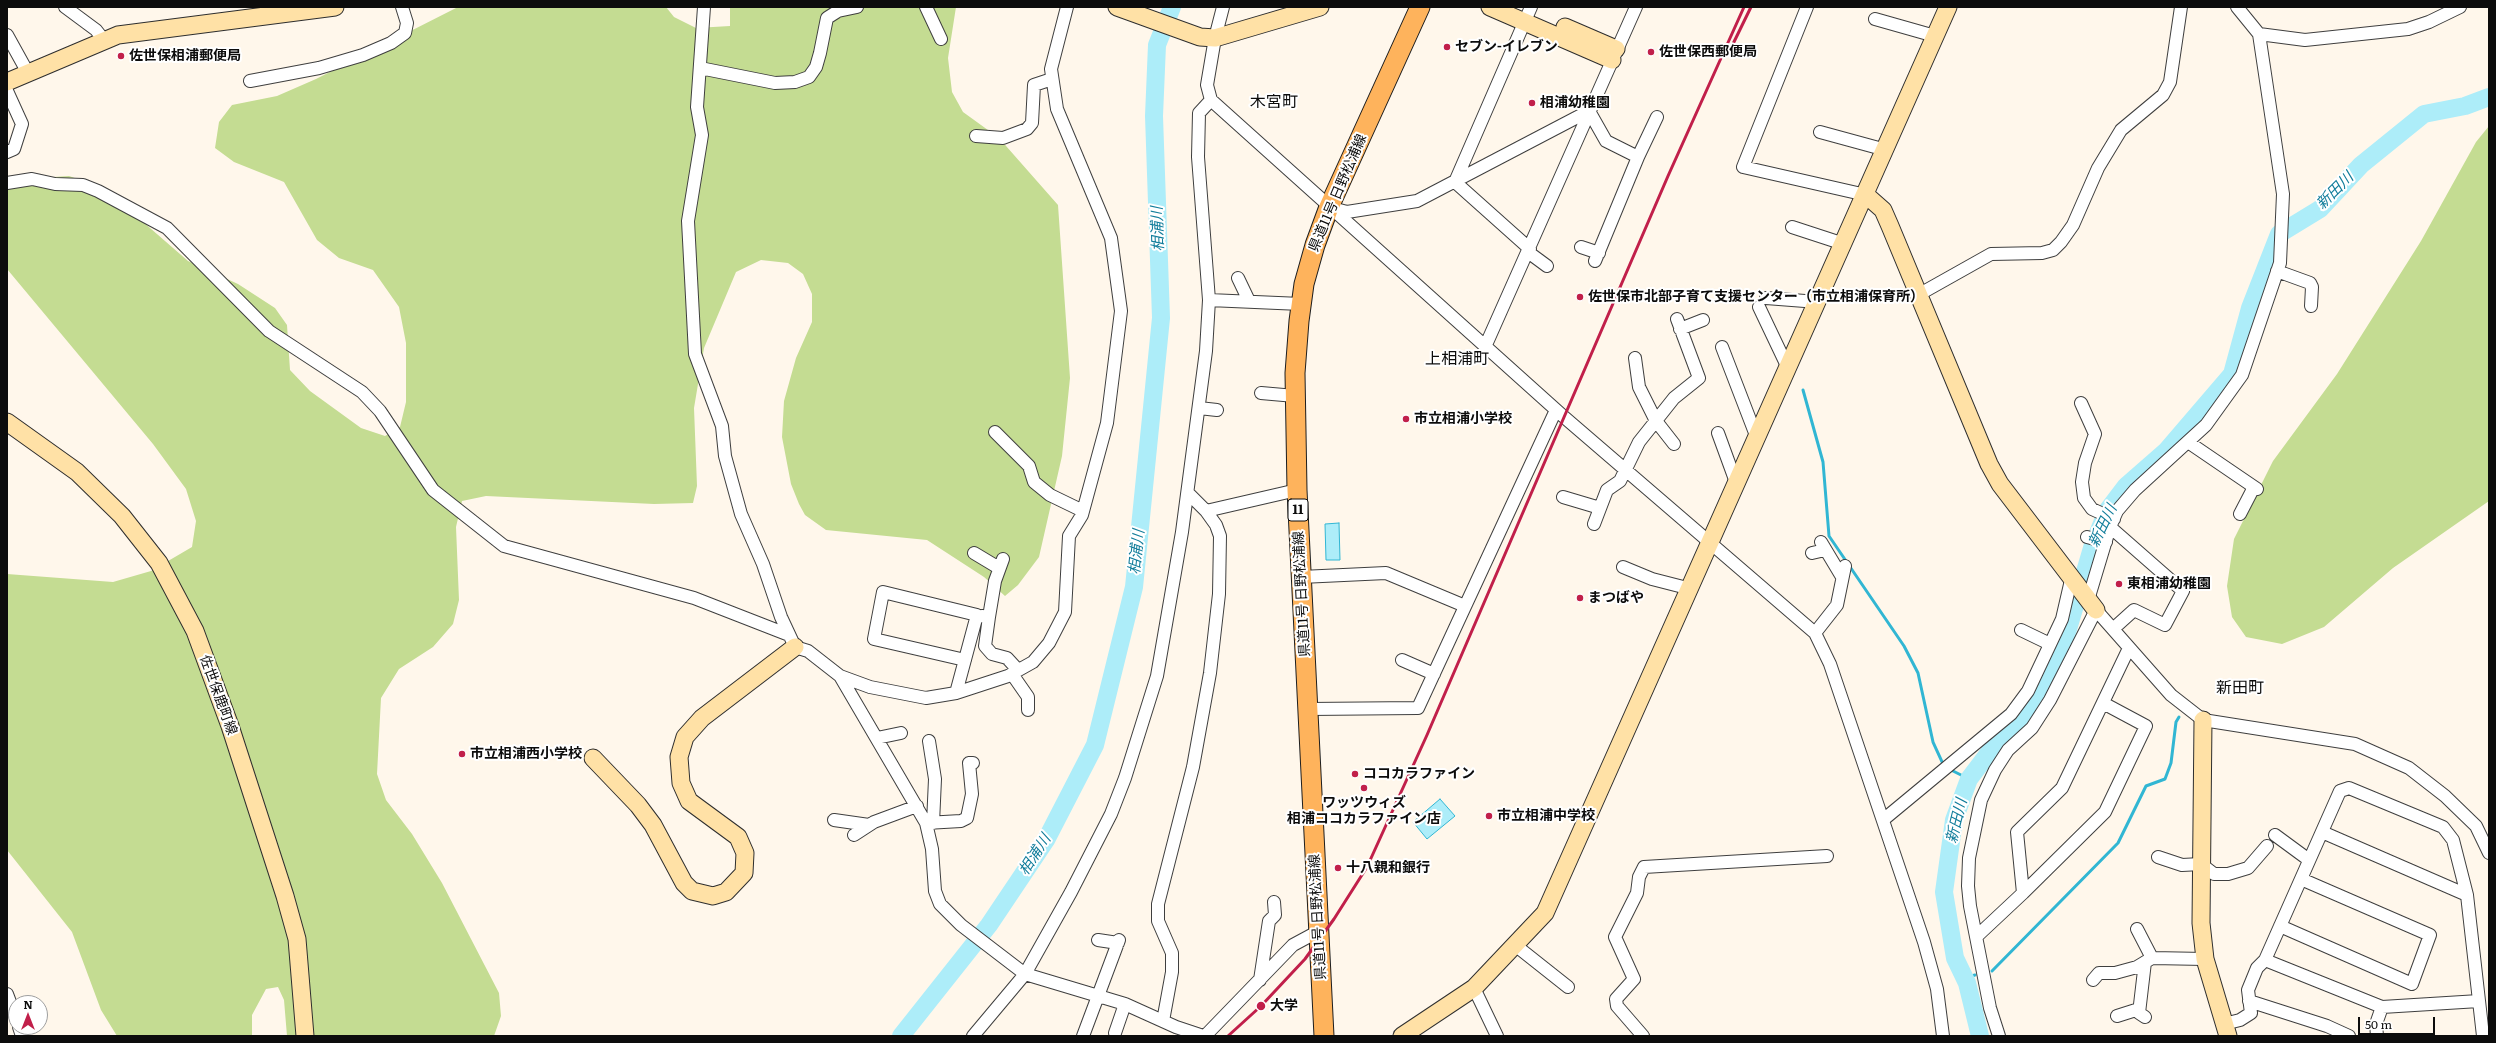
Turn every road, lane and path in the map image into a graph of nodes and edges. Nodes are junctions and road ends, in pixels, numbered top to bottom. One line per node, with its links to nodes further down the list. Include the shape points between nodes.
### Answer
1 (65, 7): 26 (street, via 96,30)
2 (334, 7): 26 (street, via 134,33)
3 (402, 7): 31 (street, via 407,23 405,33 391,43 319,68)
4 (704, 7): 28 (street)
5 (858, 7): 28 (street, via 838,11 827,18 816,67 809,78 775,83)
6 (926, 7): 25 (street)
7 (1067, 7): 30 (street, via 1051,69)
8 (1223, 7): 24 (street)
9 (1320, 7): 24 (street)
10 (1420, 7): 45 (main road, 県道11号 日野松浦線 / 11)
11 (1490, 7): 19 (street)
12 (1636, 7): 27 (street)
13 (1807, 7): 44 (street, via 1743,167)
14 (1948, 7): 23 (street)
15 (2181, 7): 53 (street, via 2170,82 2163,95 2121,130 2098,168 2073,225 2062,242 2053,250 2042,253 1991,254)
16 (2236, 7): 21 (street)
17 (2460, 7): 21 (street, via 2408,29 2305,40)
18 (1125, 10): 24 (street)
19 (1526, 12): 27 (street); 42 (street)
20 (1875, 19): 23 (street)
21 (2259, 34): 51 (street, via 2283,194)
22 (7, 35): 29 (street)
23 (1935, 36): 39 (street)
24 (1208, 37): 34 (street, via 1207,85)
25 (941, 39)
26 (103, 40): 29 (street)
27 (1614, 54): 35 (street)
28 (700, 68): 102 (street, via 697,107 702,135 688,222 695,354 722,426 725,456 741,514)
29 (28, 73): 32 (street)
30 (1052, 79): 38 (street, via 1034,85 1032,123 1027,130 1003,138); 83 (street, via 1057,109 1111,238 1121,311 1106,423)
31 (250, 81)
32 (7, 82)
33 (7, 91): 40 (street, via 22,124 14,149)
34 (1211, 100): 45 (street); 54 (street, via 1199,113 1198,157)
35 (1589, 111): 41 (street, via 1606,141); 42 (street); 49 (street)
36 (1657, 117): 41 (street)
37 (1820, 132): 39 (street)
38 (976, 136)
39 (1886, 150): 44 (street)
40 (7, 152)
41 (1638, 158): 48 (street, via 1597,257)
42 (1454, 182): 45 (street, via 1417,201 1347,212); 49 (street)
43 (7, 183): 102 (street, via 32,179 55,184 83,185 166,228 269,331 362,392 380,411 433,490 504,546 694,598)
44 (1866, 196): 47 (street); 53 (street, via 1883,210)
45 (1329, 207): 57 (main road, 県道11号 日野松浦線 / 11, via 1315,245); 60 (street)
46 (1792, 227): 47 (street)
47 (1844, 244): 56 (street)
48 (1581, 247)
49 (1529, 251): 50 (street); 60 (street)
50 (1547, 266)
51 (2277, 271): 58 (street, via 2310,283); 75 (street, via 2242,375 2206,425)
52 (1238, 278): 55 (street)
53 (1918, 295): 96 (street, via 1989,464 2000,484)
54 (1209, 300): 55 (street); 67 (street)
55 (1249, 301): 57 (street)
56 (1818, 302): 63 (street); 63 (street, via 1763,302)
57 (1301, 304): 65 (main road, 県道11号 日野松浦線 / 11)
58 (2311, 306)
59 (1703, 320): 70 (street, via 1679,324 1699,378 1674,398)
60 (1485, 347): 69 (street)
61 (1722, 347): 74 (street)
62 (1637, 360): 70 (street, via 1638,387)
63 (1788, 368): 74 (street)
64 (1261, 393): 65 (street)
65 (1295, 396): 79 (main road, 県道11号 日野松浦線 / 11)
66 (2081, 403): 86 (street, via 2095,434 2085,463 2082,482 2084,498 2092,509)
67 (1199, 408): 68 (street); 80 (street)
68 (1217, 410)
69 (1556, 410): 77 (street); 97 (street)
70 (1656, 421): 76 (street); 77 (street, via 1638,442)
71 (7, 422): 161 (street, 佐世保鹿町線, via 77,472 122,516 159,563 195,631 230,726 297,939)
72 (995, 432): 83 (street, via 1029,466 1034,482 1050,495)
73 (1718, 433): 78 (street)
74 (1757, 438): 78 (street)
75 (2188, 442): 85 (street, via 2255,488); 86 (street, via 2135,490)
76 (1674, 444)
77 (1625, 469): 82 (street, via 1620,481 1607,490); 90 (street)
78 (1737, 485): 90 (street)
79 (1297, 490): 84 (street); 94 (main road, 県道11号 日野松浦線 / 11)
80 (1188, 494): 84 (street); 147 (street, via 1158,676 1125,778 1087,860)
81 (1563, 497): 82 (street)
82 (1600, 508): 87 (street)
83 (1083, 511): 107 (street, via 1069,536 1065,612 1049,642 1033,662)
84 (1206, 511): 158 (street, via 1220,536 1219,594 1210,673 1193,767 1158,904 1158,921 1172,953 1172,972)
85 (2240, 514)
86 (2112, 521): 89 (street); 99 (street, via 2183,591 2164,625 2134,610)
87 (1594, 524)
88 (2087, 537): 89 (street)
89 (2105, 542): 96 (street)
90 (1711, 544): 95 (street); 101 (street)
91 (974, 553): 98 (street, via 1001,564)
92 (1812, 553): 101 (street, via 1823,546 1843,572 1837,605)
93 (1623, 567): 95 (street, via 1652,579)
94 (1301, 578): 97 (street, via 1386,573); 112 (main road, 県道11号 日野松浦線 / 11)
95 (1691, 589): 143 (street, via 1561,883 1545,914)
96 (2083, 594): 99 (street); 103 (street, via 2062,619); 141 (street, via 2050,700 2032,728 2008,750 1994,770 1981,800 1969,858 1968,886)
97 (1465, 606): 108 (street)
98 (983, 616): 105 (street); 105 (street, via 883,592 874,639); 107 (street, via 986,646 992,654 1007,658)
99 (2113, 629): 104 (street)
100 (2021, 630): 103 (street)
101 (1815, 633): 122 (street, via 1830,664)
102 (792, 641): 109 (street); 118 (street, via 702,718 685,737 679,757 681,783 689,801 738,837 745,853 744,873 726,892 713,896 692,891 688,887 653,825 638,805)
103 (2050, 644): 122 (street, via 2028,691 2011,714)
104 (2129, 648): 111 (street); 114 (street, via 2171,696)
105 (965, 660): 110 (street)
106 (1402, 660): 108 (street)
107 (1015, 672): 110 (street); 113 (street, via 1032,694)
108 (1434, 674): 112 (street, via 1418,708)
109 (840, 676): 110 (street, via 901,695 926,698); 116 (street)
110 (956, 693)
111 (2103, 703): 135 (street, via 2062,788 2017,832); 135 (street, via 2146,726 2105,812)
112 (1308, 709): 140 (main road, 県道11号 日野松浦線 / 11)
113 (1028, 710)
114 (2203, 720): 129 (street, via 2355,744 2409,768 2445,796 2476,826); 133 (street)
115 (901, 733): 116 (street)
116 (877, 738): 120 (street)
117 (928, 742): 123 (street, via 935,779)
118 (593, 758)
119 (974, 763): 123 (street, via 969,763 972,794 967,818 961,821)
120 (917, 806): 123 (street); 124 (street)
121 (834, 820): 124 (street)
122 (1883, 820): 169 (street, via 1930,962 1937,989)
123 (929, 823): 147 (street, via 934,891 940,904 961,925)
124 (869, 825): 126 (street)
125 (2322, 832): 132 (street); 136 (street); 136 (street, via 2340,791 2349,788 2443,827 2453,840)
126 (854, 835)
127 (2275, 835): 132 (street)
128 (2267, 846): 133 (street, via 2248,868 2228,874 2214,874)
129 (2489, 851)
130 (1827, 856): 168 (street, via 1644,868 1639,877 1637,893 1615,937 1634,979 1616,999 1617,1006)
131 (2158, 857): 133 (street, via 2182,865)
132 (2309, 860): 134 (street)
133 (2201, 864): 145 (street, via 2200,924)
134 (2301, 879): 138 (street); 138 (street, via 2430,935 2412,984)
135 (2023, 893): 141 (street)
136 (2468, 895): 154 (street)
137 (1274, 902): 149 (street, via 1275,915 1269,921)
138 (2280, 926): 146 (street)
139 (2137, 929): 144 (street)
140 (1319, 931): 149 (street, via 1293,945); 165 (main road, 県道11号 日野松浦線 / 11)
141 (1976, 937): 170 (street)
142 (1098, 940): 152 (street, via 1118,942)
143 (1515, 945): 150 (street); 151 (street)
144 (2149, 960): 145 (street); 148 (street, via 2137,967); 157 (street, via 2142,1013)
145 (2205, 960): 159 (street)
146 (2265, 960): 153 (street, via 2257,968 2248,990); 156 (street)
147 (1022, 971): 152 (street); 162 (street)
148 (2092, 976)
149 (1260, 980): 164 (street)
150 (1568, 987)
151 (1474, 988): 166 (street); 167 (street)
152 (1098, 996): 155 (street); 163 (street)
153 (2250, 1001): 159 (street, via 2251,1013); 171 (street, via 2327,1026)
154 (2479, 1001): 156 (street); 173 (street)
155 (1125, 1004): 158 (street); 160 (street)
156 (2382, 1007): 172 (street, via 2376,1024)
157 (2117, 1016)
158 (1163, 1021): 164 (street)
159 (2226, 1030)
160 (1115, 1033)
161 (305, 1036)
162 (973, 1036)
163 (1083, 1036)
164 (1204, 1036)
165 (1324, 1036)
166 (1402, 1036)
167 (1497, 1036)
168 (1643, 1036)
169 (1942, 1036)
170 (1999, 1036)
171 (2349, 1036)
172 (2377, 1036)
173 (2483, 1036)

